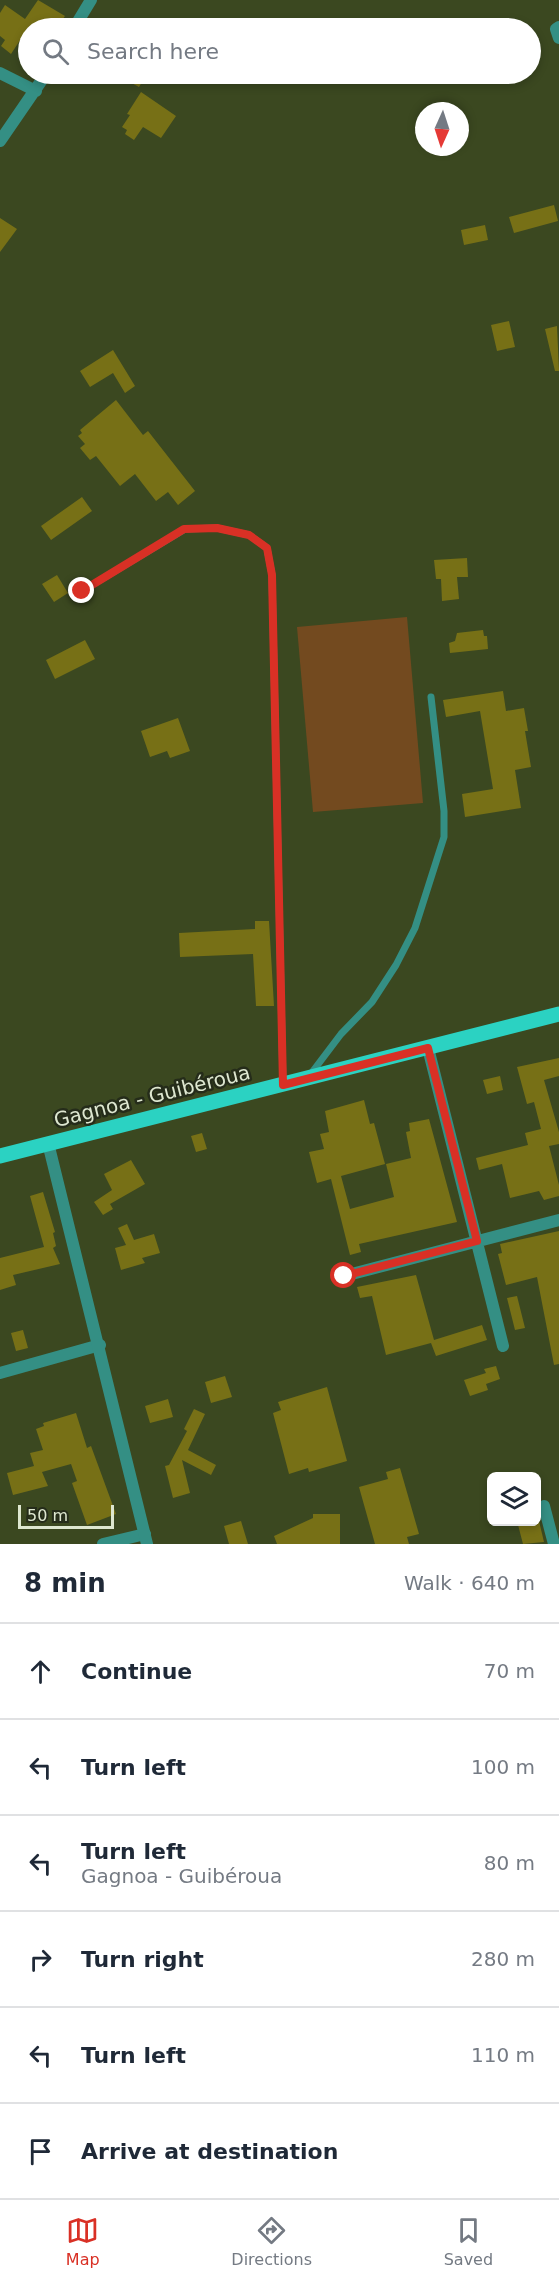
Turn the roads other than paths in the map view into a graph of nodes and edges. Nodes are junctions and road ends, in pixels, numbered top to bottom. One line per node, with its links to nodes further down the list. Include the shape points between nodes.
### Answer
1 (91, 0): 2 (street)
2 (80, 18)
3 (559, 27): 4 (street)
4 (559, 38)
5 (0, 73): 6 (street)
6 (18, 82)
7 (22, 84): 9 (street)
8 (40, 84): 9 (street)
9 (36, 91): 10 (street)
10 (0, 141)
11 (82, 591): 16 (lane, via 184,529 217,528 249,535 267,548 272,575)
12 (431, 698): 15 (lane, via 444,837 418,918 396,965 372,1002 341,1034)
13 (559, 1014): 14 (main road, Gagnoa - Guibéroua)
14 (428, 1048): 15 (main road, Gagnoa - Guibéroua); 20 (street)
15 (308, 1079): 16 (main road, Gagnoa - Guibéroua)
16 (283, 1085): 17 (main road, Gagnoa - Guibéroua)
17 (48, 1143): 18 (main road, Gagnoa - Guibéroua); 22 (street)
18 (0, 1156)
19 (559, 1220): 20 (street)
20 (477, 1241): 21 (street); 23 (street)
21 (344, 1276)
22 (100, 1345): 24 (street); 26 (street)
23 (503, 1346)
24 (0, 1373)
25 (544, 1506): 28 (street)
26 (146, 1539): 27 (street)
27 (103, 1544)
28 (554, 1544)

